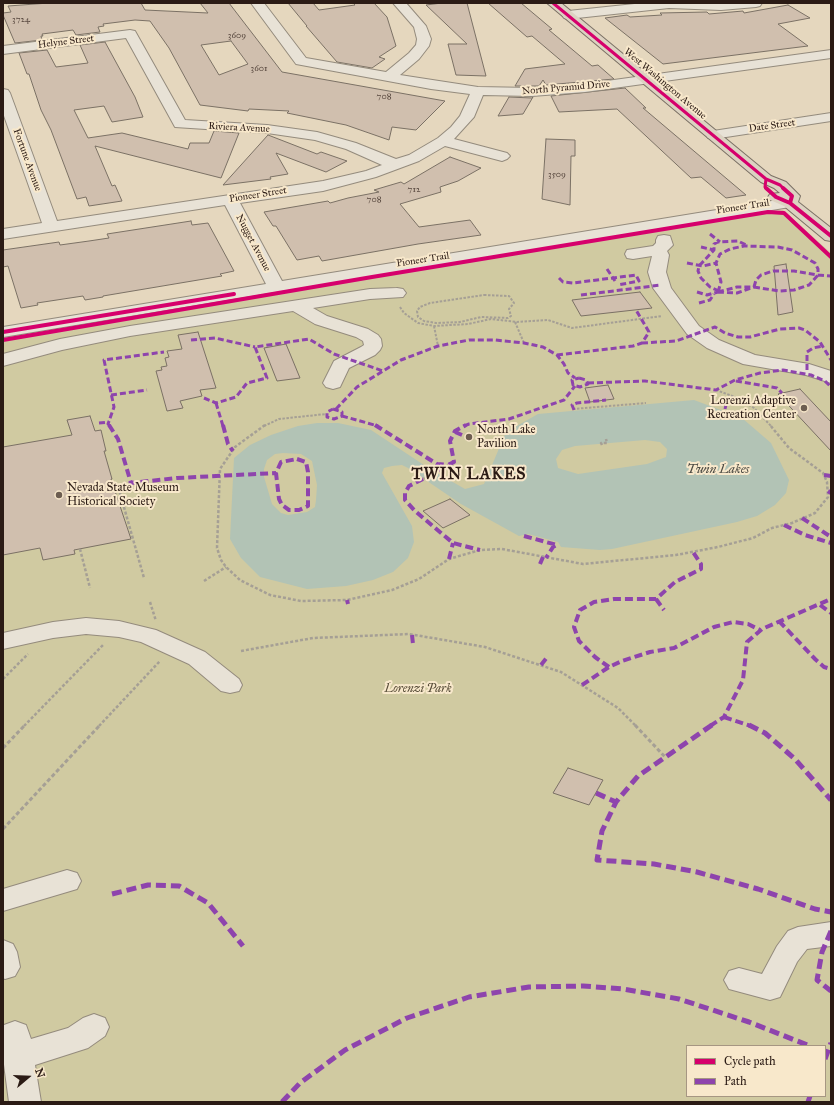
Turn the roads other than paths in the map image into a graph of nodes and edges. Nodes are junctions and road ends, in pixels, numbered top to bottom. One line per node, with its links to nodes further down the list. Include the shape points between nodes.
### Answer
1 (257, 3): 9 (street, North Pyramid Drive, via 301,61)
2 (399, 3): 9 (street, via 420,26 424,39 414,56)
3 (553, 3): 5 (main road, West Washington Avenue)
4 (756, 3): 5 (street, via 721,6 669,4)
5 (568, 15): 10 (main road, West Washington Avenue)
6 (130, 34): 7 (street, Helyne Street); 17 (street, Riviera Avenue, via 180,124 267,129 317,136 351,146)
7 (3, 50)
8 (831, 54): 10 (street, North Pyramid Drive)
9 (389, 77): 11 (street, North Pyramid Drive)
10 (646, 79): 11 (street, North Pyramid Drive, via 532,92); 14 (main road, West Washington Avenue)
11 (478, 91): 15 (street, Pioneer Street, via 467,117)
12 (3, 93): 21 (street, Fortune Avenue)
13 (831, 117): 14 (street, Date Street)
14 (713, 135): 19 (main road, West Washington Avenue, via 766,179 764,187 776,197)
15 (443, 141): 16 (street); 17 (street, Pioneer Street)
16 (502, 156)
17 (396, 165): 18 (street, Pioneer Street, via 345,181)
18 (230, 200): 21 (street, Pioneer Street); 26 (street, Nugget Avenue)
19 (790, 203): 20 (street); 23 (main road, West Washington Avenue)
20 (654, 224): 24 (street, via 660,231 665,245); 26 (street)
21 (51, 227): 22 (street, Pioneer Street)
22 (3, 234)
23 (831, 236)
24 (658, 250): 25 (street); 31 (street, via 662,255 657,272 662,288 693,330 750,360)
25 (633, 254)
26 (277, 287): 29 (street)
27 (397, 293): 28 (street, via 370,294)
28 (297, 306): 30 (street, via 130,331); 32 (street, via 321,320 362,333 372,339 373,346 368,351 341,365)
29 (3, 332)
30 (3, 360)
31 (831, 376)
32 (333, 383)
33 (3, 641): 34 (street, via 86,626 119,629 148,636 197,658)
34 (230, 686)
35 (67, 881): 36 (street)
36 (3, 900)
37 (831, 934): 38 (street, via 798,939 787,954 770,988)
38 (739, 980)
39 (94, 1027): 40 (street, via 77,1039 16,1045)
40 (25, 1102)

